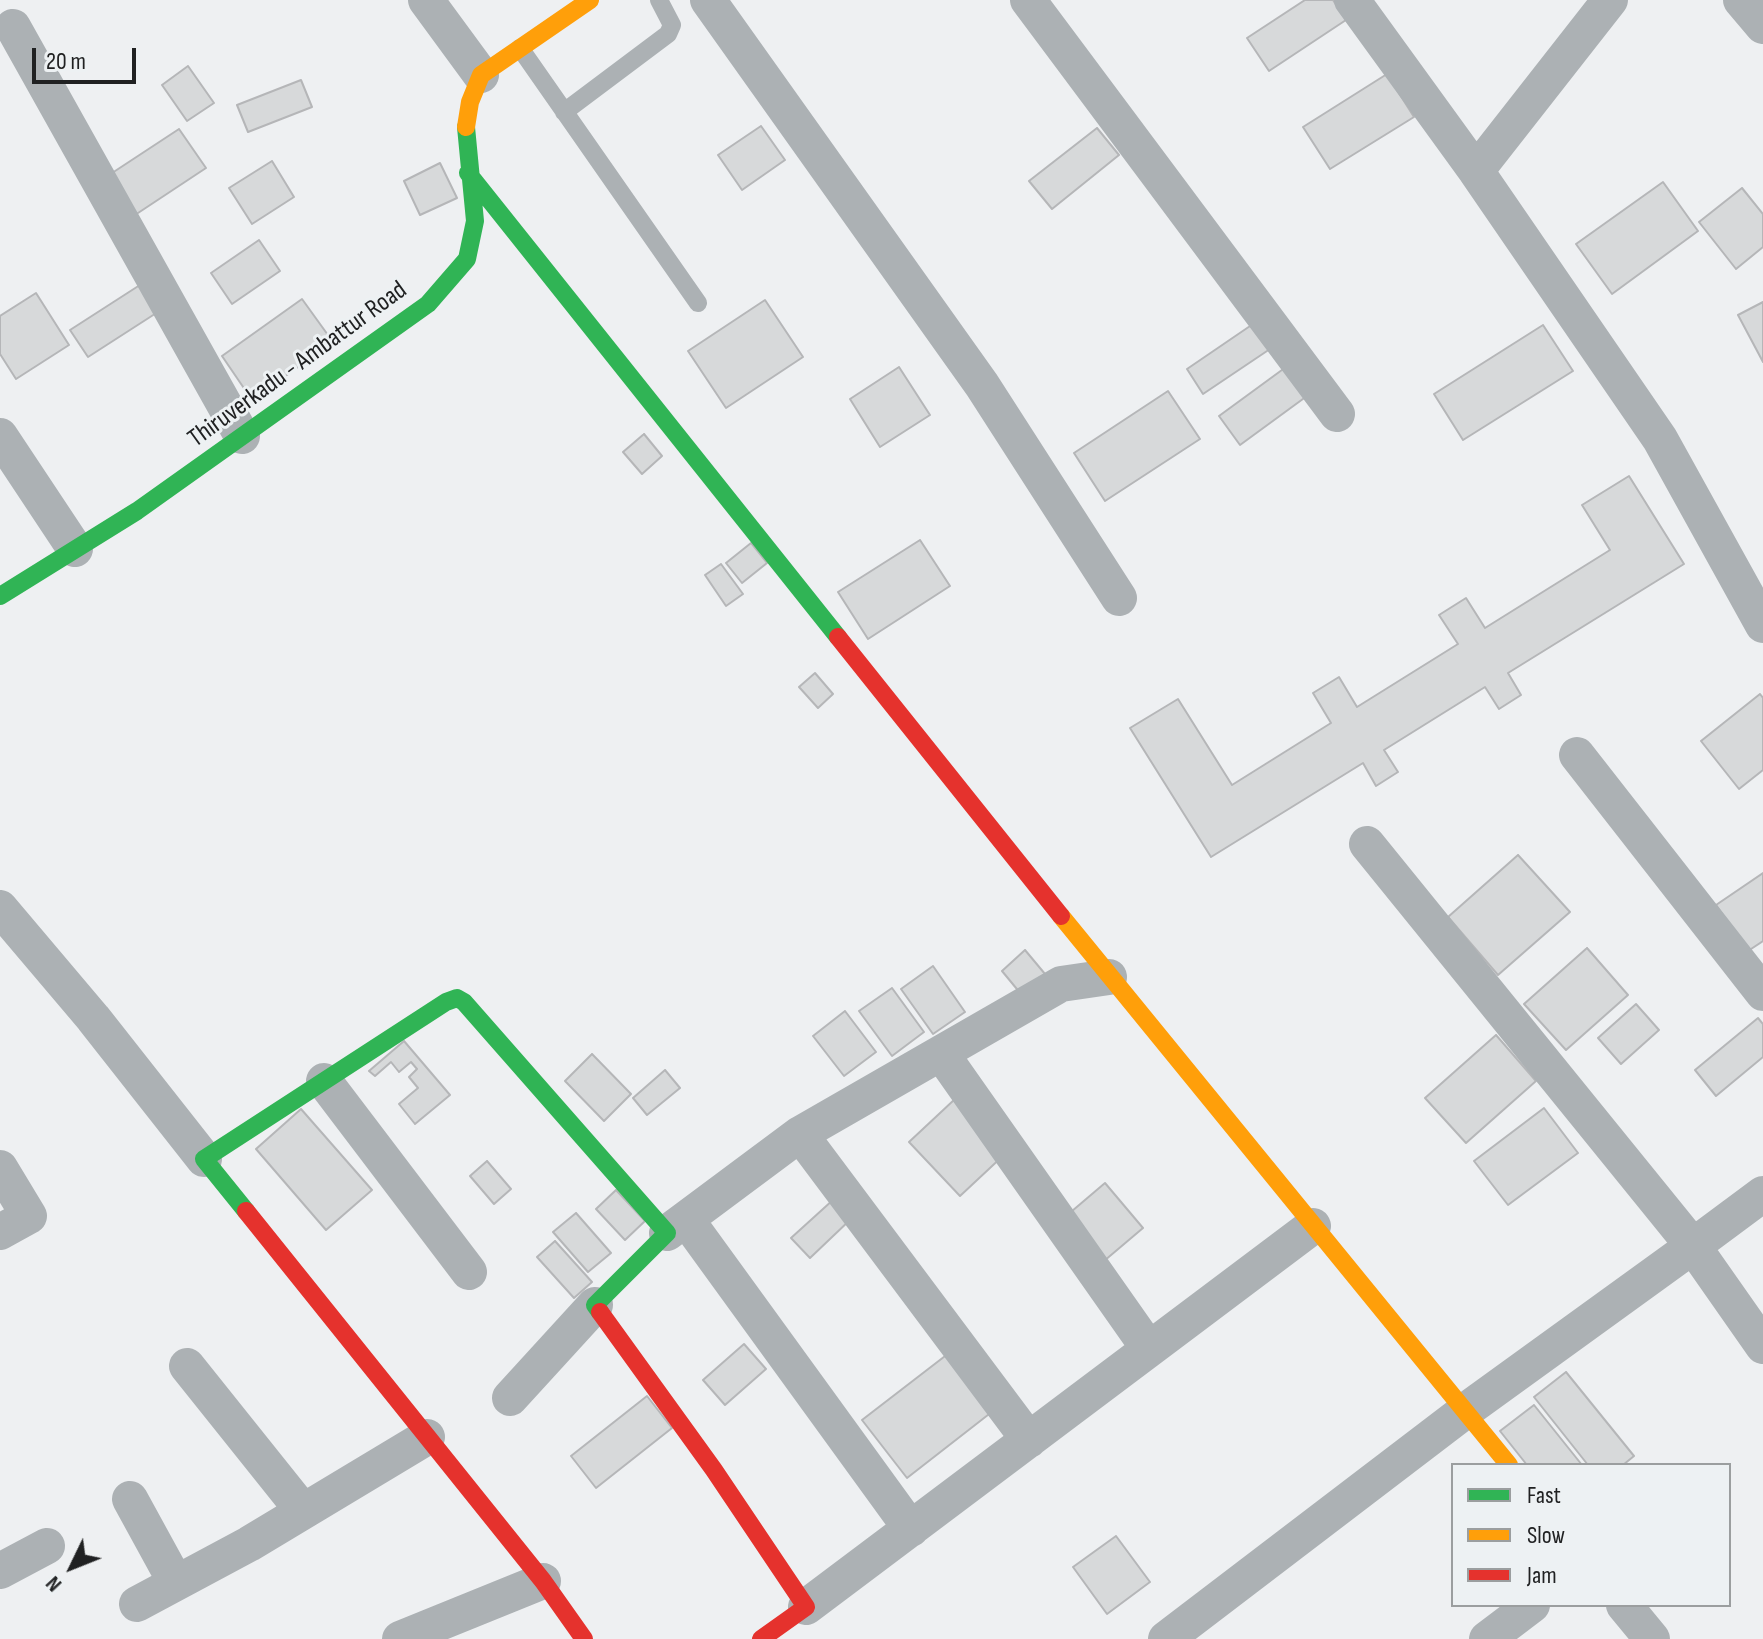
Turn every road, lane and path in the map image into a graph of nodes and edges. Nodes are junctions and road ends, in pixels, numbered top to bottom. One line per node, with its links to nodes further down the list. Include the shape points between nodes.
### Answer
1 (426, 0): 12 (street)
2 (590, 0): 11 (street)
3 (659, 0): 13 (lane, via 672,25 668,34)
4 (708, 0): 22 (street, via 982,385)
5 (1028, 0): 17 (street)
6 (1352, 0): 14 (street)
7 (1610, 0): 14 (street)
8 (1741, 0): 9 (street)
9 (1763, 26)
10 (13, 27): 19 (street)
11 (520, 48): 12 (street); 13 (lane)
12 (481, 75): 15 (street, Thiruverkadu - Ambattur Road, via 465,133)
13 (564, 112): 16 (lane)
14 (1476, 171): 23 (street, via 1660,439)
15 (468, 173): 19 (street, Thiruverkadu - Ambattur Road, via 475,221 467,259 428,304); 27 (street)
16 (698, 303)
17 (1337, 414)
18 (0, 436): 20 (street)
19 (242, 436): 20 (street, Thiruverkadu - Ambattur Road)
20 (75, 549): 21 (street, Thiruverkadu - Ambattur Road)
21 (0, 596)
22 (1119, 598)
23 (1763, 625)
24 (1577, 755): 28 (street)
25 (1367, 844): 38 (street)
26 (0, 908): 32 (street)
27 (1109, 977): 29 (street, via 1061,984); 36 (street)
28 (1763, 993)
29 (941, 1053): 31 (street); 42 (street)
30 (324, 1081): 32 (street); 35 (street, via 457,998); 39 (street)
31 (800, 1134): 35 (street); 47 (street)
32 (204, 1159): 46 (street)
33 (0, 1168): 37 (street, via 29,1216)
34 (1763, 1194): 38 (street)
35 (677, 1226): 40 (street); 51 (street)
36 (1313, 1226): 42 (street); 45 (street)
37 (0, 1232)
38 (1693, 1246): 41 (street); 45 (street)
39 (469, 1272)
40 (595, 1305): 44 (street); 57 (street)
41 (1763, 1346)
42 (1149, 1349): 47 (street)
43 (187, 1366): 50 (street)
44 (510, 1398)
45 (1465, 1411): 48 (street); 63 (street)
46 (427, 1437): 50 (street); 54 (street)
47 (1029, 1440): 51 (street)
48 (1507, 1463)
49 (130, 1499): 55 (street)
50 (303, 1511): 55 (street)
51 (911, 1529): 57 (street)
52 (47, 1546): 53 (street)
53 (0, 1571)
54 (543, 1581): 60 (street); 61 (street)
55 (176, 1583): 56 (street)
56 (137, 1604)
57 (806, 1607): 62 (street)
58 (1529, 1607): 64 (street)
59 (1626, 1607): 65 (street)
60 (400, 1639)
61 (584, 1639)
62 (761, 1639)
63 (1166, 1639)
64 (1487, 1639)
65 (1652, 1639)

